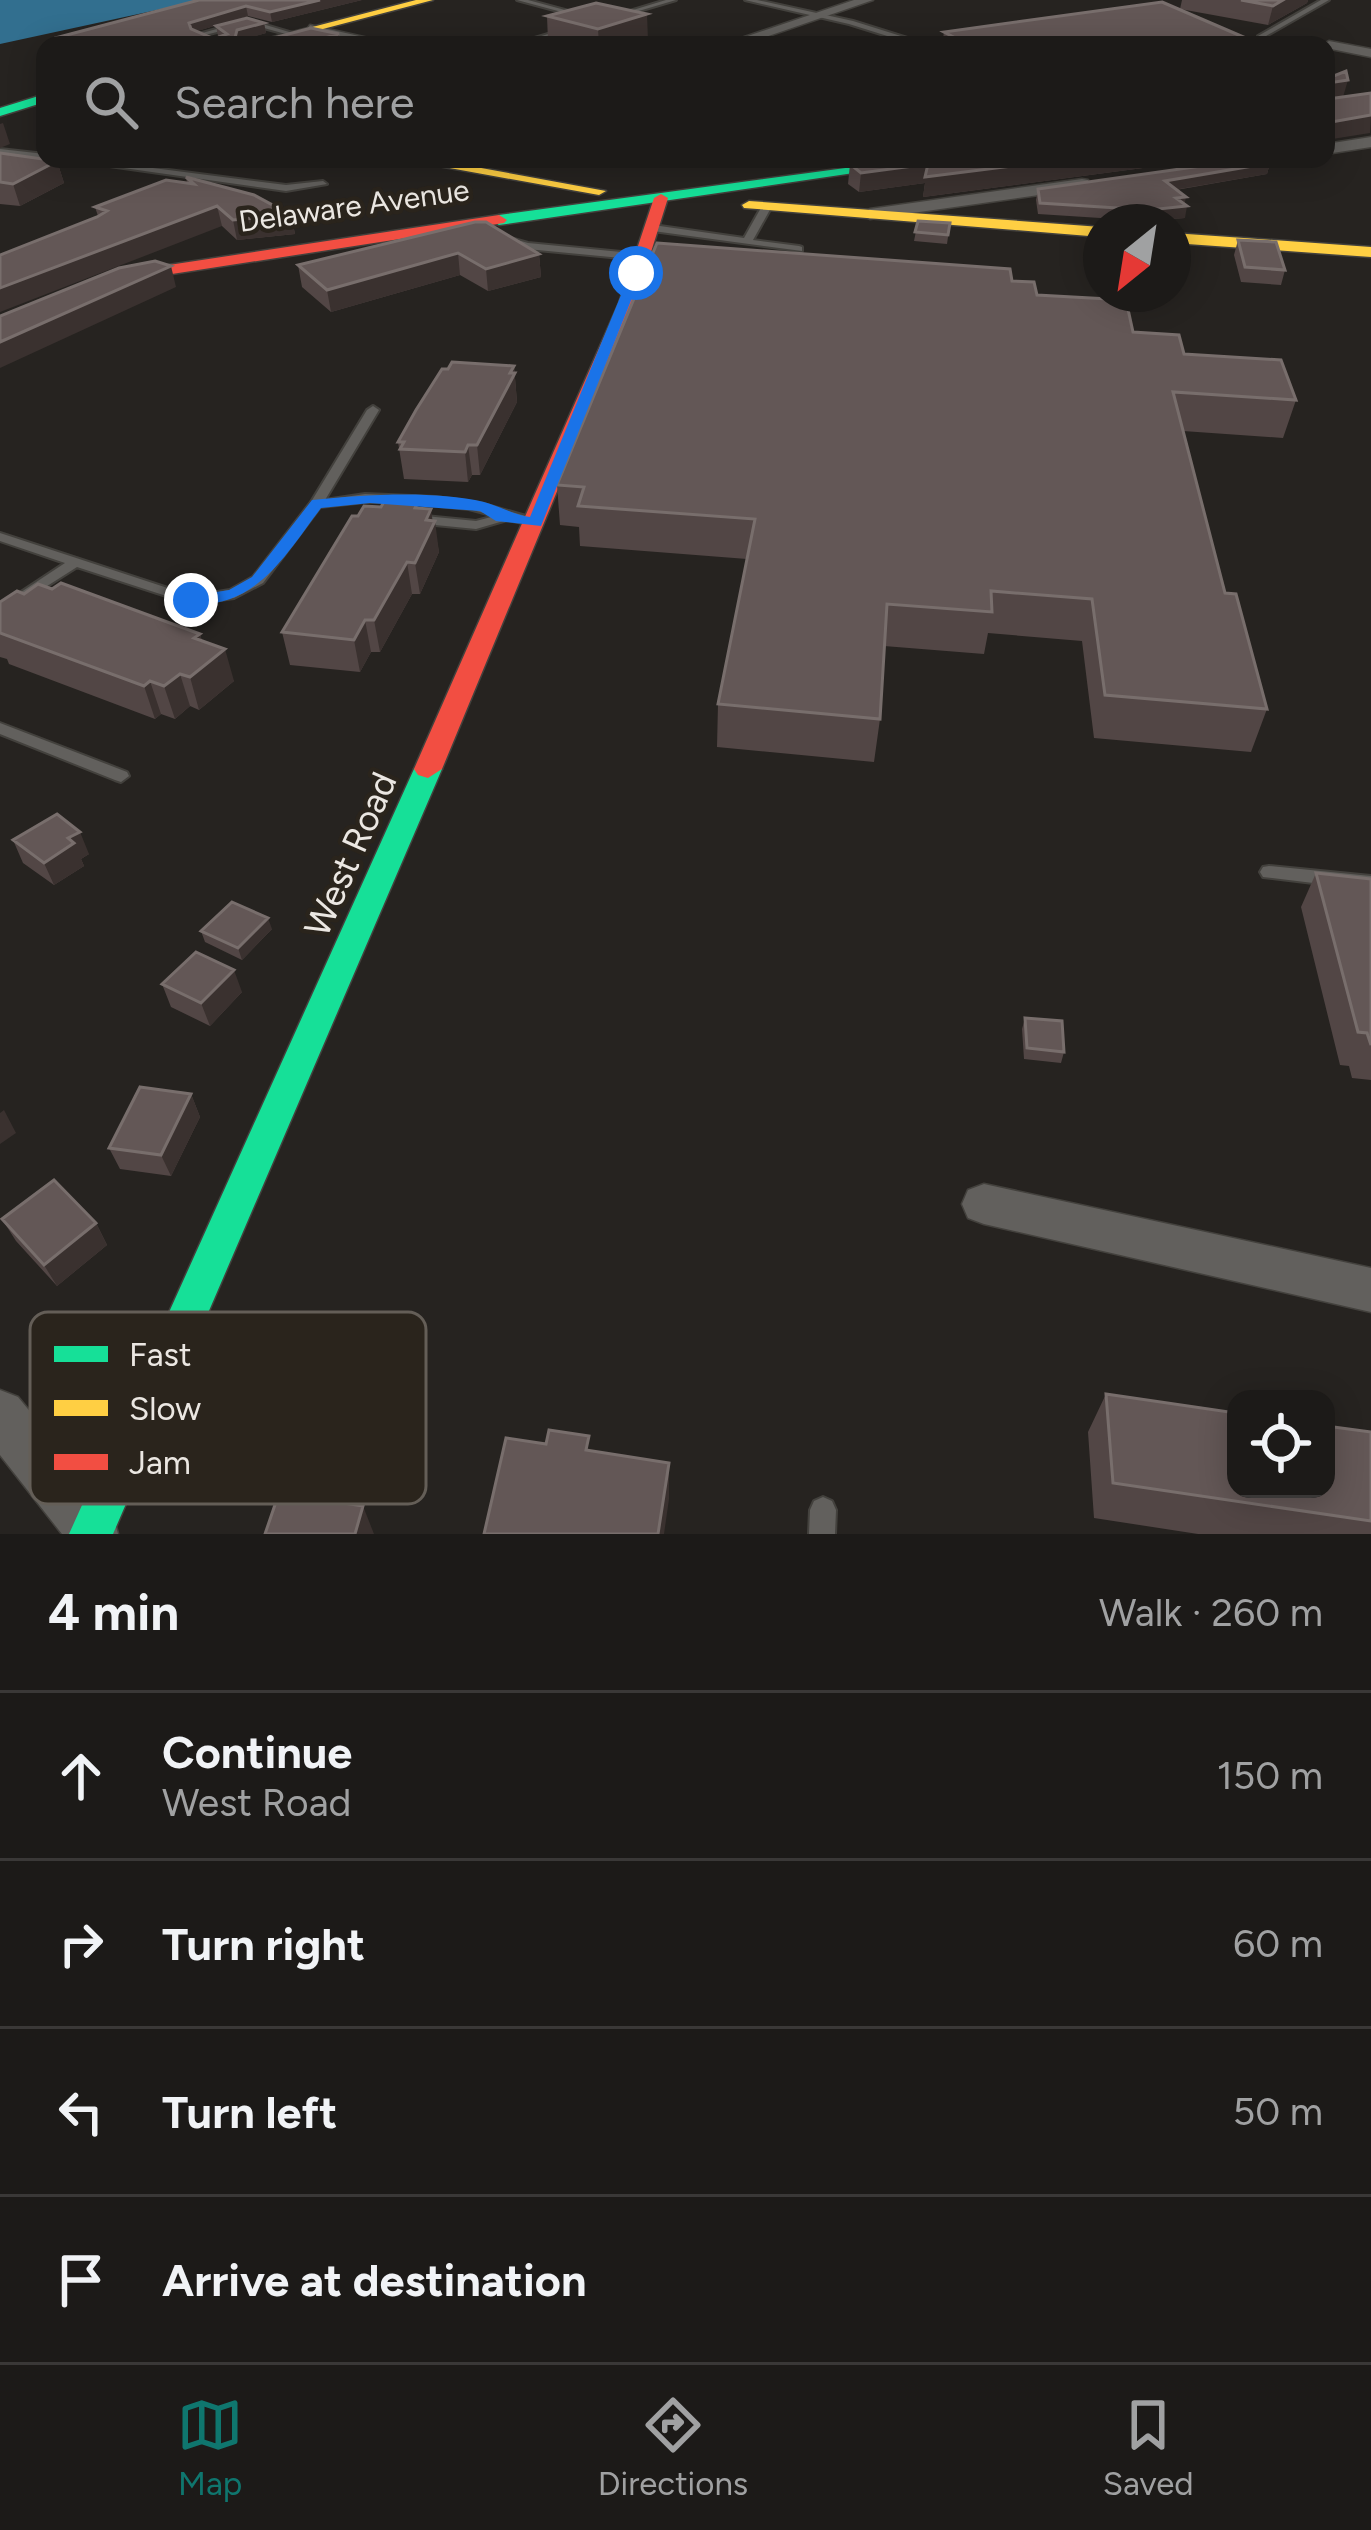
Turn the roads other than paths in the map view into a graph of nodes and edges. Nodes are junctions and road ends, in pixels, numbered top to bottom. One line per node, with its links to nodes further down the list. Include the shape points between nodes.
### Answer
1 (428, 0): 9 (street)
2 (520, 0): 8 (lane)
3 (674, 0): 8 (lane)
4 (748, 0): 7 (lane)
5 (867, 0): 7 (street)
6 (1326, 0): 16 (lane)
7 (819, 15): 14 (street); 15 (lane)
8 (602, 20): 13 (lane)
9 (301, 31): 10 (lane, via 250,22); 11 (street); 12 (street)
10 (200, 36)
11 (282, 36)
12 (330, 36)
13 (546, 36)
14 (755, 36)
15 (891, 36)
16 (1261, 36)
17 (1335, 46): 18 (street)
18 (1371, 52)
19 (0, 90): 20 (street)
20 (36, 96)
21 (36, 101): 22 (street)
22 (0, 112)
23 (1371, 142): 24 (street)
24 (1335, 148)
25 (0, 151): 26 (lane)
26 (36, 156)
27 (133, 168): 31 (lane, via 286,188)
28 (466, 168): 32 (street)
29 (877, 168): 32 (street, Delaware Avenue)
30 (1097, 182): 34 (street)
31 (323, 184)
32 (662, 198): 33 (street); 35 (street, Delaware Avenue); 36 (street, West Road)
33 (767, 206): 34 (street); 40 (lane)
34 (870, 214): 37 (street)
35 (456, 224): 38 (lane); 45 (street, Delaware Avenue, via 383,244 116,278)
36 (653, 228): 40 (lane); 44 (street, West Road)
37 (1083, 231)
38 (488, 234): 41 (lane); 44 (lane, via 527,246)
39 (1191, 239): 43 (street)
40 (747, 242): 42 (lane)
41 (410, 248)
42 (799, 249)
43 (1371, 252)
44 (642, 257): 52 (street, West Road)
45 (0, 327)
46 (373, 410): 47 (lane)
47 (317, 503): 48 (lane); 54 (lane, via 257,580 233,594 191,600)
48 (341, 505): 49 (lane); 50 (lane, via 370,499 484,507)
49 (360, 515)
50 (502, 518): 51 (lane, via 476,525); 52 (lane)
51 (406, 519)
52 (535, 523): 62 (street, West Road)
53 (0, 537): 54 (lane)
54 (75, 562): 55 (lane)
55 (0, 612)
56 (0, 728): 57 (lane)
57 (121, 776)
58 (1269, 872): 59 (lane)
59 (1371, 883)
60 (984, 1204): 61 (street)
61 (1371, 1290)
62 (189, 1312)
63 (0, 1415): 64 (street)
64 (30, 1453)
65 (70, 1504): 67 (street)
66 (104, 1504): 67 (street, West Road)
67 (92, 1532)

